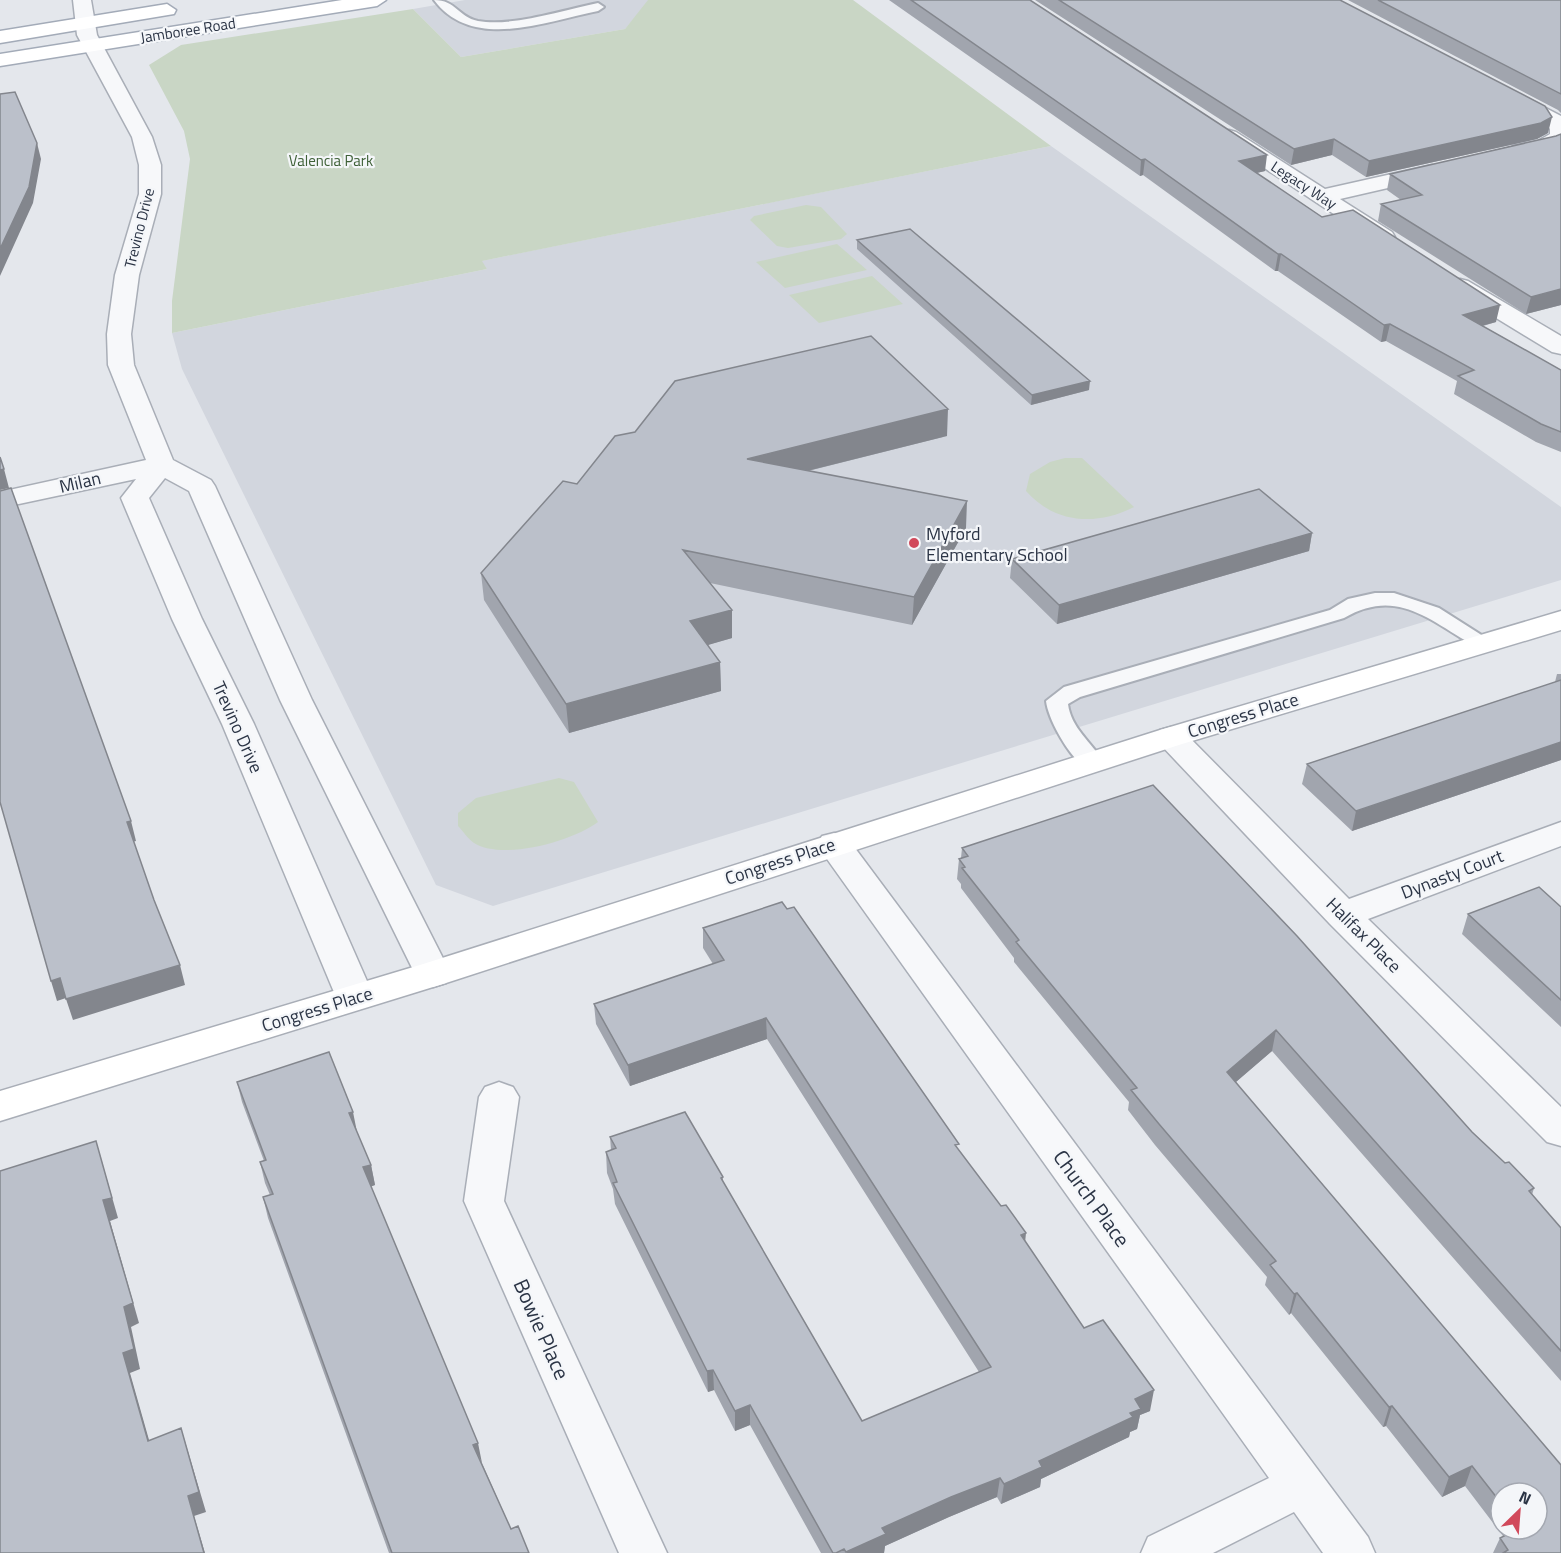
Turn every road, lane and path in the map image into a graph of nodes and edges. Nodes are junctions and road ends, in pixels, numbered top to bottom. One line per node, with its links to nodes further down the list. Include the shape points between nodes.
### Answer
1 (82, 0): 6 (street, Trevino Drive)
2 (376, 0): 8 (street, Jamboree Road)
3 (440, 0): 5 (lane, via 461,19 477,25)
4 (188, 7): 6 (street, Jamboree Road)
5 (598, 7)
6 (83, 23): 7 (street, Jamboree Road); 8 (street, Trevino Drive)
7 (0, 37)
8 (93, 45): 9 (street, Jamboree Road); 18 (street, Trevino Drive, via 142,137 150,165 150,194 128,275 119,334 121,365)
9 (0, 60)
10 (1497, 88): 12 (street, via 1550,116 1561,128 1560,137 1545,146)
11 (1213, 126): 14 (street, Legacy Way)
12 (1500, 156)
13 (1456, 166): 14 (street)
14 (1323, 196): 15 (street, Legacy Way)
15 (1399, 246)
16 (1446, 277): 17 (street)
17 (1561, 347)
18 (161, 465): 19 (street, Milan); 27 (street, via 201,486 296,700); 28 (street, Trevino Drive, via 135,498 186,619 238,724)
19 (0, 500)
20 (1561, 620): 21 (street, Congress Place)
21 (1484, 643): 22 (street, Congress Place); 23 (lane, via 1431,610 1406,602 1372,598 1351,603 1337,614 1072,692 1057,701 1062,724)
22 (1171, 736): 23 (street, Congress Place); 26 (street, Halifax Place)
23 (1093, 762): 25 (street, Congress Place)
24 (1561, 833): 26 (street, Dynasty Court)
25 (834, 844): 27 (street, Congress Place); 32 (street, Church Place)
26 (1344, 915): 31 (street, Halifax Place)
27 (433, 974): 28 (street, Congress Place)
28 (355, 998): 30 (street, Congress Place)
29 (499, 1097): 33 (street, Bowie Place, via 484,1201)
30 (0, 1106)
31 (1561, 1131)
32 (1301, 1485): 34 (street); 35 (street, Church Place)
33 (643, 1553)
34 (1165, 1553)
35 (1351, 1553)

